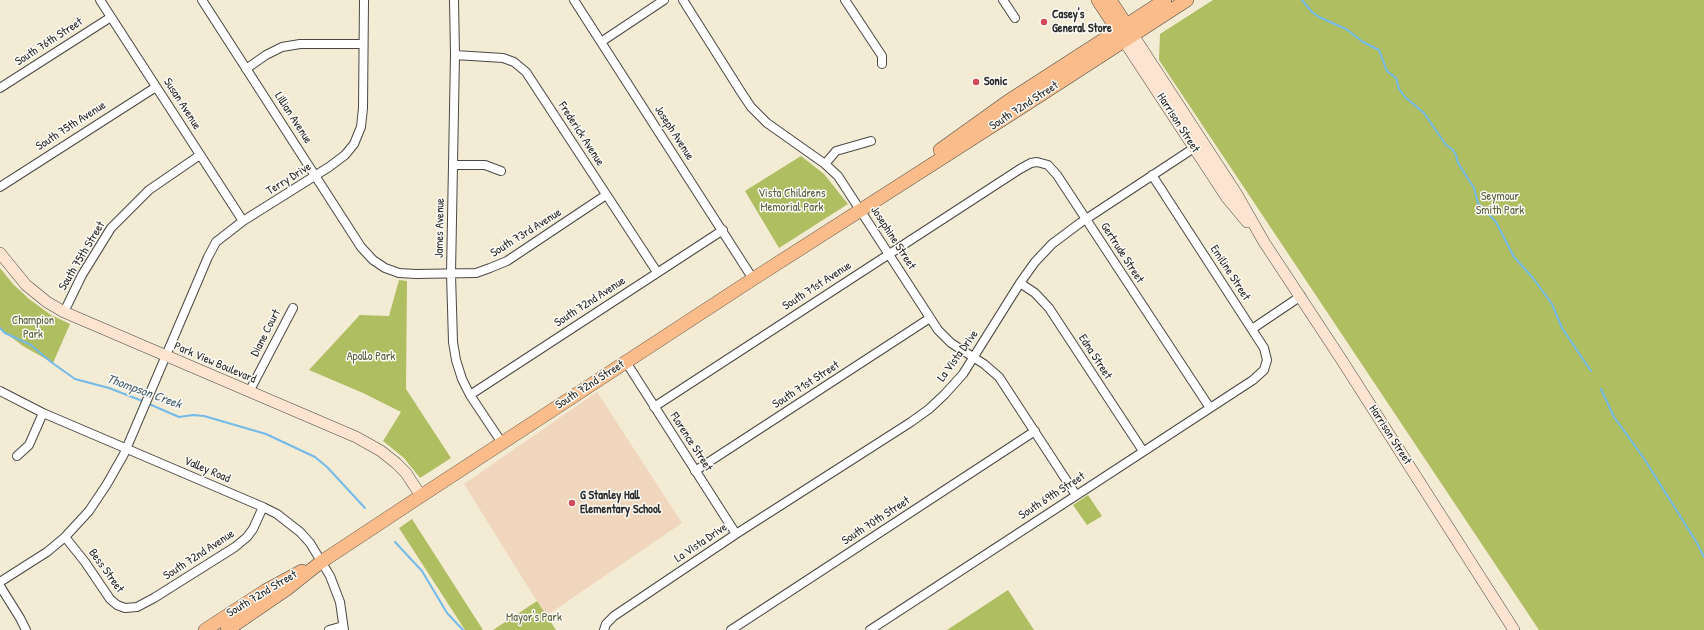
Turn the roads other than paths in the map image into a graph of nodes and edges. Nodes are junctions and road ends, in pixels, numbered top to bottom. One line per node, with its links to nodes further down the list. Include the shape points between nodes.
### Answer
1 (100, 0): 14 (street, Susan Avenue)
2 (202, 0): 21 (street, Lillian Avenue)
3 (364, 0): 18 (street, Terry Drive)
4 (454, 0): 19 (street, James Avenue)
5 (574, 0): 17 (street, Joseph Avenue)
6 (664, 0): 17 (street)
7 (683, 0): 27 (street, Josephine Street, via 752,106 768,123)
8 (845, 0): 20 (street, via 882,56)
9 (1003, 0): 15 (street)
10 (1098, 0): 16 (main road, Harrison Street)
11 (1110, 0): 16 (main road, Harrison Street)
12 (1165, 0): 16 (main road, South 72nd Street)
13 (1187, 0): 16 (main road, South 72nd Street)
14 (111, 16): 22 (street, Susan Avenue); 23 (street, South 76th Street)
15 (1015, 18)
16 (1125, 33): 25 (main road, Harrison Street); 35 (main road, South 72nd Street)
17 (600, 42): 38 (street, Joseph Avenue)
18 (363, 44): 21 (street, via 300,44 282,47); 31 (street, Terry Drive, via 361,127 354,144 345,155)
19 (455, 55): 28 (street, James Avenue); 34 (street, Frederick Avenue, via 503,58 514,62 526,72)
20 (882, 64)
21 (246, 69): 31 (street, Lillian Avenue)
22 (156, 87): 26 (street, Susan Avenue); 33 (street, South 75th Avenue)
23 (0, 88)
24 (871, 141): 27 (street, via 836,151)
25 (1198, 145): 30 (street, La Vista Drive); 45 (main road, Harrison Street, via 1236,193 1264,242)
26 (200, 155): 37 (street, Susan Avenue); 47 (street, South 75th Street, via 149,190 111,228 82,275)
27 (826, 164): 35 (street, Josephine Street, via 838,176)
28 (452, 165): 29 (street, via 485,165); 42 (street, James Avenue)
29 (501, 171)
30 (1152, 175): 36 (street, La Vista Drive); 49 (street, Emiline Street)
31 (316, 176): 37 (street, Terry Drive); 42 (street, Lillian Avenue, via 361,246 377,263 403,274)
32 (992, 187): 36 (street, Gertrude Street, via 1027,164 1041,163 1054,171); 40 (street, South 71st Avenue)
33 (0, 188)
34 (606, 195): 41 (street, Frederick Avenue); 42 (street, South 73rd Avenue, via 507,261 476,273)
35 (860, 210): 40 (street, Josephine Street); 43 (main road, South 72nd Street)
36 (1086, 219): 44 (street, La Vista Drive, via 1052,244); 58 (street, Gertrude Street)
37 (243, 221): 50 (street, Terry Drive, via 216,242)
38 (723, 230): 41 (street, South 72nd Avenue); 43 (street, Joseph Avenue)
39 (0, 253): 47 (main road, Park View Boulevard, via 26,285)
40 (889, 255): 48 (street, Josephine Street); 57 (street, South 71st Avenue)
41 (657, 272): 56 (street, South 72nd Avenue)
42 (452, 274): 56 (street, James Avenue, via 454,348 462,379)
43 (753, 279): 52 (main road, South 72nd Street)
44 (1020, 283): 51 (street, La Vista Drive); 63 (street, Edna Street, via 1040,297 1049,308)
45 (1300, 296): 49 (street); 83 (main road, Harrison Street)
46 (293, 308): 55 (street, Diane Court)
47 (64, 312): 50 (main road, Park View Boulevard)
48 (930, 318): 51 (street, Josephine Street, via 946,339); 65 (street, South 71st Street)
49 (1252, 329): 53 (street, Emiline Street, via 1264,348 1267,360 1262,372)
50 (165, 356): 55 (main road, Park View Boulevard); 62 (street)
51 (974, 358): 60 (street, Josephine Street, via 999,377); 69 (street, La Vista Drive, via 952,387 920,415)
52 (626, 362): 57 (street, Florence Street); 61 (main road, South 72nd Street)
53 (1248, 384): 58 (street, South 69th Street)
54 (0, 391): 59 (street, Valley Road)
55 (249, 392): 67 (main road, Park View Boulevard, via 356,436 381,451 406,473)
56 (470, 395): 61 (street, James Avenue)
57 (654, 407): 65 (street, Florence Street)
58 (1210, 408): 63 (street, South 69th Street)
59 (43, 412): 62 (street, Valley Road); 64 (street, via 29,445)
60 (1035, 431): 66 (street, Josephine Street); 81 (street, South 70th Street)
61 (502, 443): 67 (main road, South 72nd Street)
62 (126, 448): 68 (street, Valley Road); 70 (street, via 103,491)
63 (1143, 451): 66 (street, South 69th Street)
64 (16, 456)
65 (695, 471): 69 (street, Florence Street)
66 (1076, 495): 82 (street, South 69th Street)
67 (421, 496): 71 (main road, South 72nd Street)
68 (263, 507): 71 (street, Valley Road, via 277,514 300,532); 74 (street, South 72nd Avenue, via 247,537)
69 (736, 534): 80 (street, La Vista Drive, via 609,620)
70 (66, 537): 72 (street); 74 (street, Bess Street, via 117,605 125,608 137,607)
71 (322, 562): 75 (street, Valley Road, via 337,593); 77 (main road, South 72nd Street, via 298,572); 78 (main road, South 72nd Street)
72 (0, 582)
73 (0, 586): 76 (street)
74 (154, 598)
75 (344, 628): 79 (street)
76 (26, 630)
77 (204, 630)
78 (228, 630)
79 (329, 630)
80 (604, 630)
81 (731, 630)
82 (870, 630)
83 (1514, 630)

